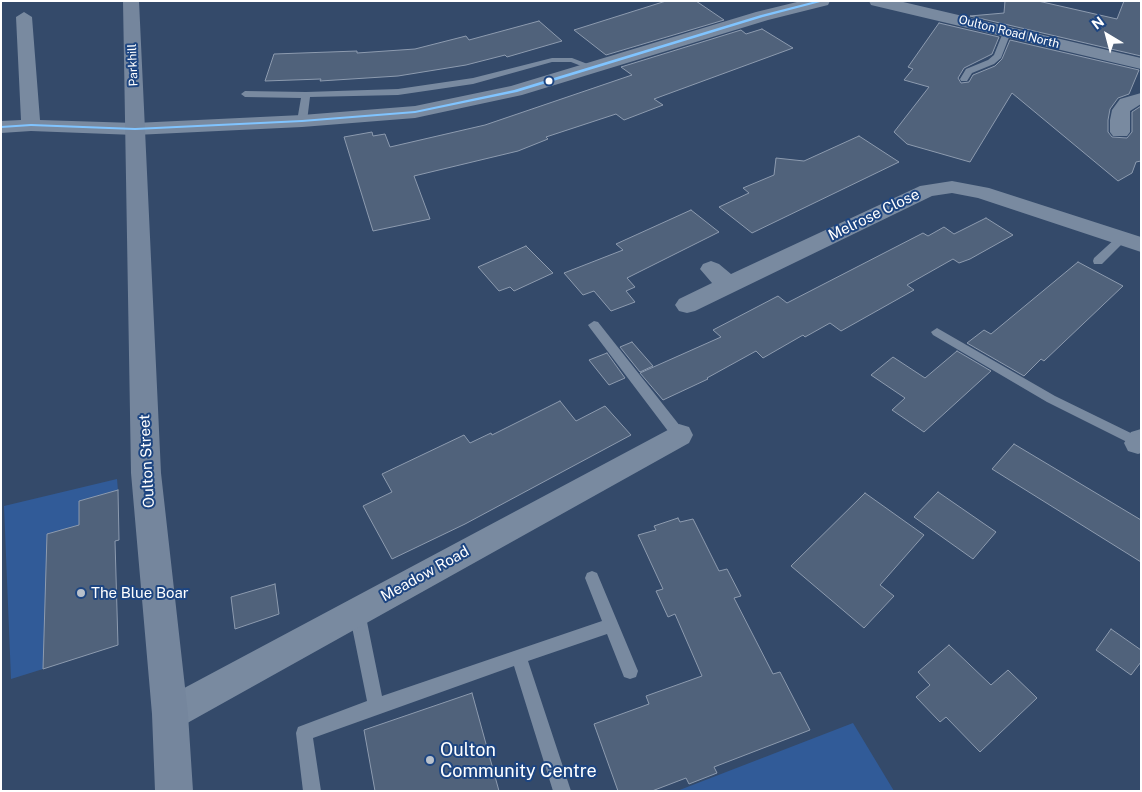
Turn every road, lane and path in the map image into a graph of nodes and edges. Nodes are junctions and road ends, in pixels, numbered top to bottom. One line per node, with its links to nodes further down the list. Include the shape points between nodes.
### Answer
1 (131, 1): 15 (main road, Parkhill)
2 (822, 1): 7 (street, via 762,16)
3 (877, 1): 5 (street, Oulton Road North)
4 (24, 17): 13 (street)
5 (1007, 32): 6 (street, Oulton Road North); 8 (lane, via 998,56 969,72)
6 (1141, 64)
7 (594, 68): 10 (lane, via 572,60 552,60 473,81 398,92); 12 (street, via 515,91 415,112)
8 (964, 79)
9 (245, 94): 10 (lane)
10 (306, 95): 12 (lane)
11 (1141, 98): 16 (street, via 1127,103 1121,110)
12 (302, 121): 15 (street)
13 (31, 125): 14 (street); 15 (street)
14 (1, 127)
15 (135, 129): 32 (main road, Oulton Street, via 146,473)
16 (1120, 132)
17 (1131, 242): 18 (lane); 20 (street, Melrose Close, via 982,192 952,187 927,190)
18 (1098, 260)
19 (711, 269): 20 (street)
20 (728, 285): 21 (street, Melrose Close)
21 (687, 305)
22 (594, 325): 24 (lane)
23 (937, 332): 25 (lane, via 1052,399)
24 (679, 435): 27 (street, Meadow Road)
25 (1140, 442)
26 (592, 578): 28 (lane)
27 (357, 612): 31 (lane); 32 (street, Meadow Road)
28 (612, 625): 29 (lane); 30 (lane)
29 (519, 657): 31 (lane); 35 (lane)
30 (630, 671)
31 (376, 706): 34 (lane, via 304,734)
32 (170, 714): 33 (main road, Oulton Street)
33 (174, 791)
34 (312, 791)
35 (562, 791)

